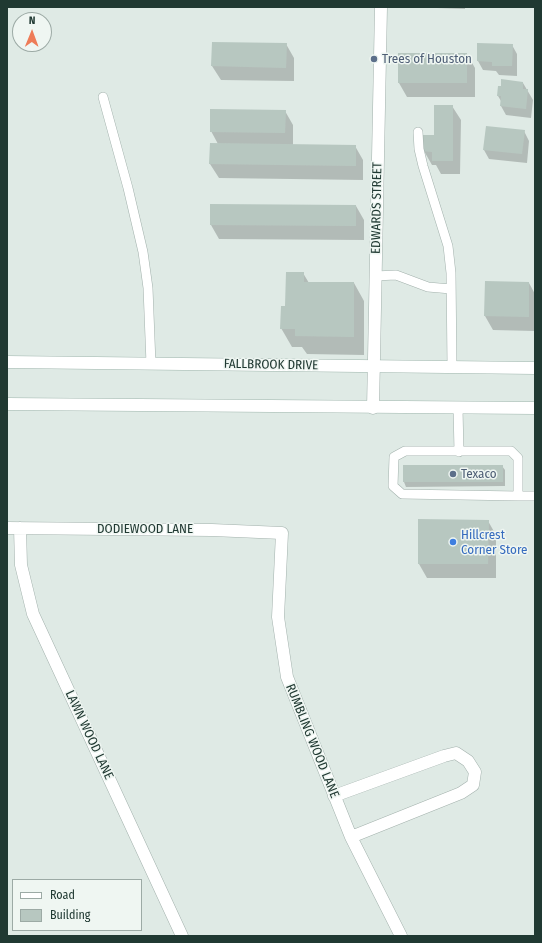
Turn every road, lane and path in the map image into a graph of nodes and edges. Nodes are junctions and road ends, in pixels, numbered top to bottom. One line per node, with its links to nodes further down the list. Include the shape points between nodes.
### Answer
1 (381, 7): 4 (street, EDWARDS STREET)
2 (103, 97): 7 (lane, via 143,252 148,288)
3 (418, 132): 5 (lane, via 423,166 448,246)
4 (375, 276): 5 (lane, via 396,275 428,288); 8 (street, EDWARDS STREET)
5 (451, 289): 9 (lane)
6 (7, 362): 7 (street, FALLBROOK DRIVE)
7 (151, 364): 8 (street, FALLBROOK DRIVE)
8 (373, 367): 9 (street, FALLBROOK DRIVE); 12 (street, EDWARDS STREET)
9 (452, 367): 10 (street, FALLBROOK DRIVE)
10 (535, 368)
11 (7, 404): 12 (street)
12 (373, 408): 13 (street)
13 (458, 408): 14 (street); 15 (lane)
14 (535, 408)
15 (459, 452): 16 (lane, via 511,452 518,458); 16 (lane, via 405,452 394,457 393,486 402,494)
16 (518, 496): 17 (lane)
17 (535, 496)
18 (7, 528): 19 (street, DODIEWOOD LANE)
19 (20, 528): 20 (street, DODIEWOOD LANE); 23 (street, LAWN WOOD LANE, via 21,565 33,614)
20 (282, 533): 21 (street, RUMBLING WOOD LANE, via 278,617 287,677)
21 (334, 796): 22 (street, RUMBLING WOOD LANE); 22 (street, via 456,753 468,761 475,772 473,785 461,793)
22 (351, 837): 24 (street, RUMBLING WOOD LANE)
23 (182, 936)
24 (401, 936)

